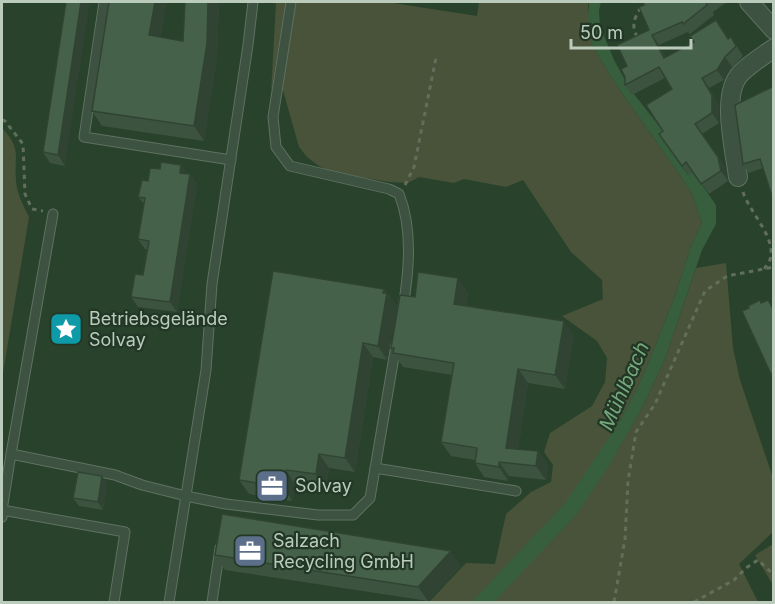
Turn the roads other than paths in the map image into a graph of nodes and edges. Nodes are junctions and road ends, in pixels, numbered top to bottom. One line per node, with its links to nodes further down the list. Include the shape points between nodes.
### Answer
1 (104, 2): 7 (lane, via 84,137)
2 (253, 2): 7 (lane)
3 (291, 2): 10 (lane, via 273,117 276,147 290,166 399,194 409,239)
4 (749, 2): 5 (street)
5 (774, 30)
6 (774, 48): 8 (street, via 740,74 731,88 729,108)
7 (231, 160): 15 (lane, via 212,284 206,370)
8 (738, 177)
9 (53, 214): 12 (lane)
10 (401, 318)
11 (399, 330): 13 (lane)
12 (11, 454): 15 (lane, via 115,475); 17 (lane)
13 (375, 468): 14 (lane); 16 (lane, via 370,498 353,515 318,515)
14 (516, 491)
15 (186, 496): 16 (lane); 21 (lane)
16 (226, 504): 18 (lane)
17 (2, 513): 20 (lane, via 126,532)
18 (225, 514)
19 (222, 537): 22 (lane)
20 (114, 603)
21 (169, 603)
22 (212, 603)

